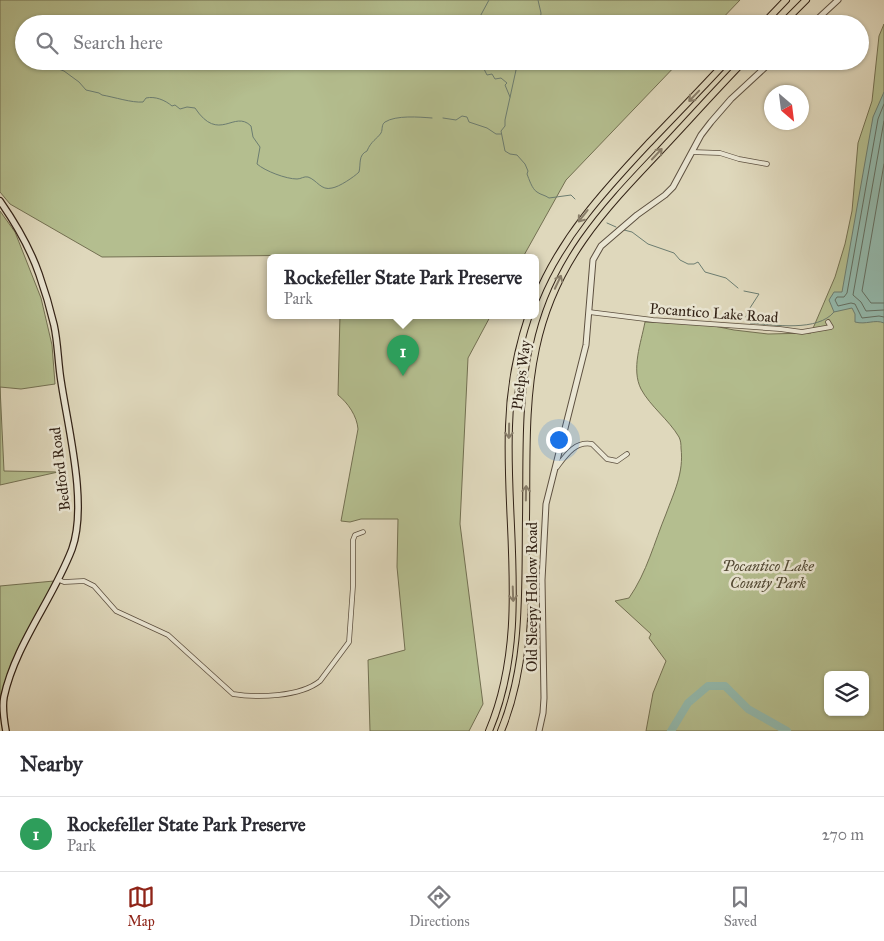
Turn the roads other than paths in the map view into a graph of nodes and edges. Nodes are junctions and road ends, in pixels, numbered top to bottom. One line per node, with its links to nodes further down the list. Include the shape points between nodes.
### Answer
1 (786, 0): 4 (main road)
2 (806, 0): 5 (main road)
3 (838, 0): 6 (street)
4 (772, 15)
5 (791, 15)
6 (822, 15)
7 (719, 70): 13 (main road, one-way to 13, via 594,202 560,250)
8 (736, 70): 23 (main road, Phelps Way, one-way to 8, via 514,694 522,648 529,393 533,360 545,315 568,262 597,220)
9 (763, 70): 10 (street, Old Sleepy Hollow Road, via 715,116)
10 (692, 152): 11 (street, via 720,153); 14 (street, Old Sleepy Hollow Road, via 679,178 665,195 622,227 595,254 591,268)
11 (767, 164)
12 (0, 201): 20 (main road, Bedford Road, via 30,250 57,341 79,518 72,549)
13 (539, 293)
14 (589, 312): 16 (street, Pocantico Lake Road, via 802,332 831,327); 18 (street, Old Sleepy Hollow Road, via 586,345)
15 (528, 319): 22 (main road, Phelps Way, one-way to 22, via 516,363 509,422 511,646 503,690)
16 (828, 322)
17 (627, 454): 18 (street, via 617,461 607,459 592,444 582,444 573,448)
18 (557, 467): 24 (street, Old Sleepy Hollow Road, via 548,496 544,527 544,698)
19 (363, 532): 20 (street, via 355,535 353,540 349,642 320,682 293,693 233,694 168,635 116,611 94,586 84,581)
20 (59, 580): 21 (main road, Bedford Road, via 12,671 4,698)
21 (6, 731)
22 (490, 731)
23 (501, 731)
24 (539, 731)

